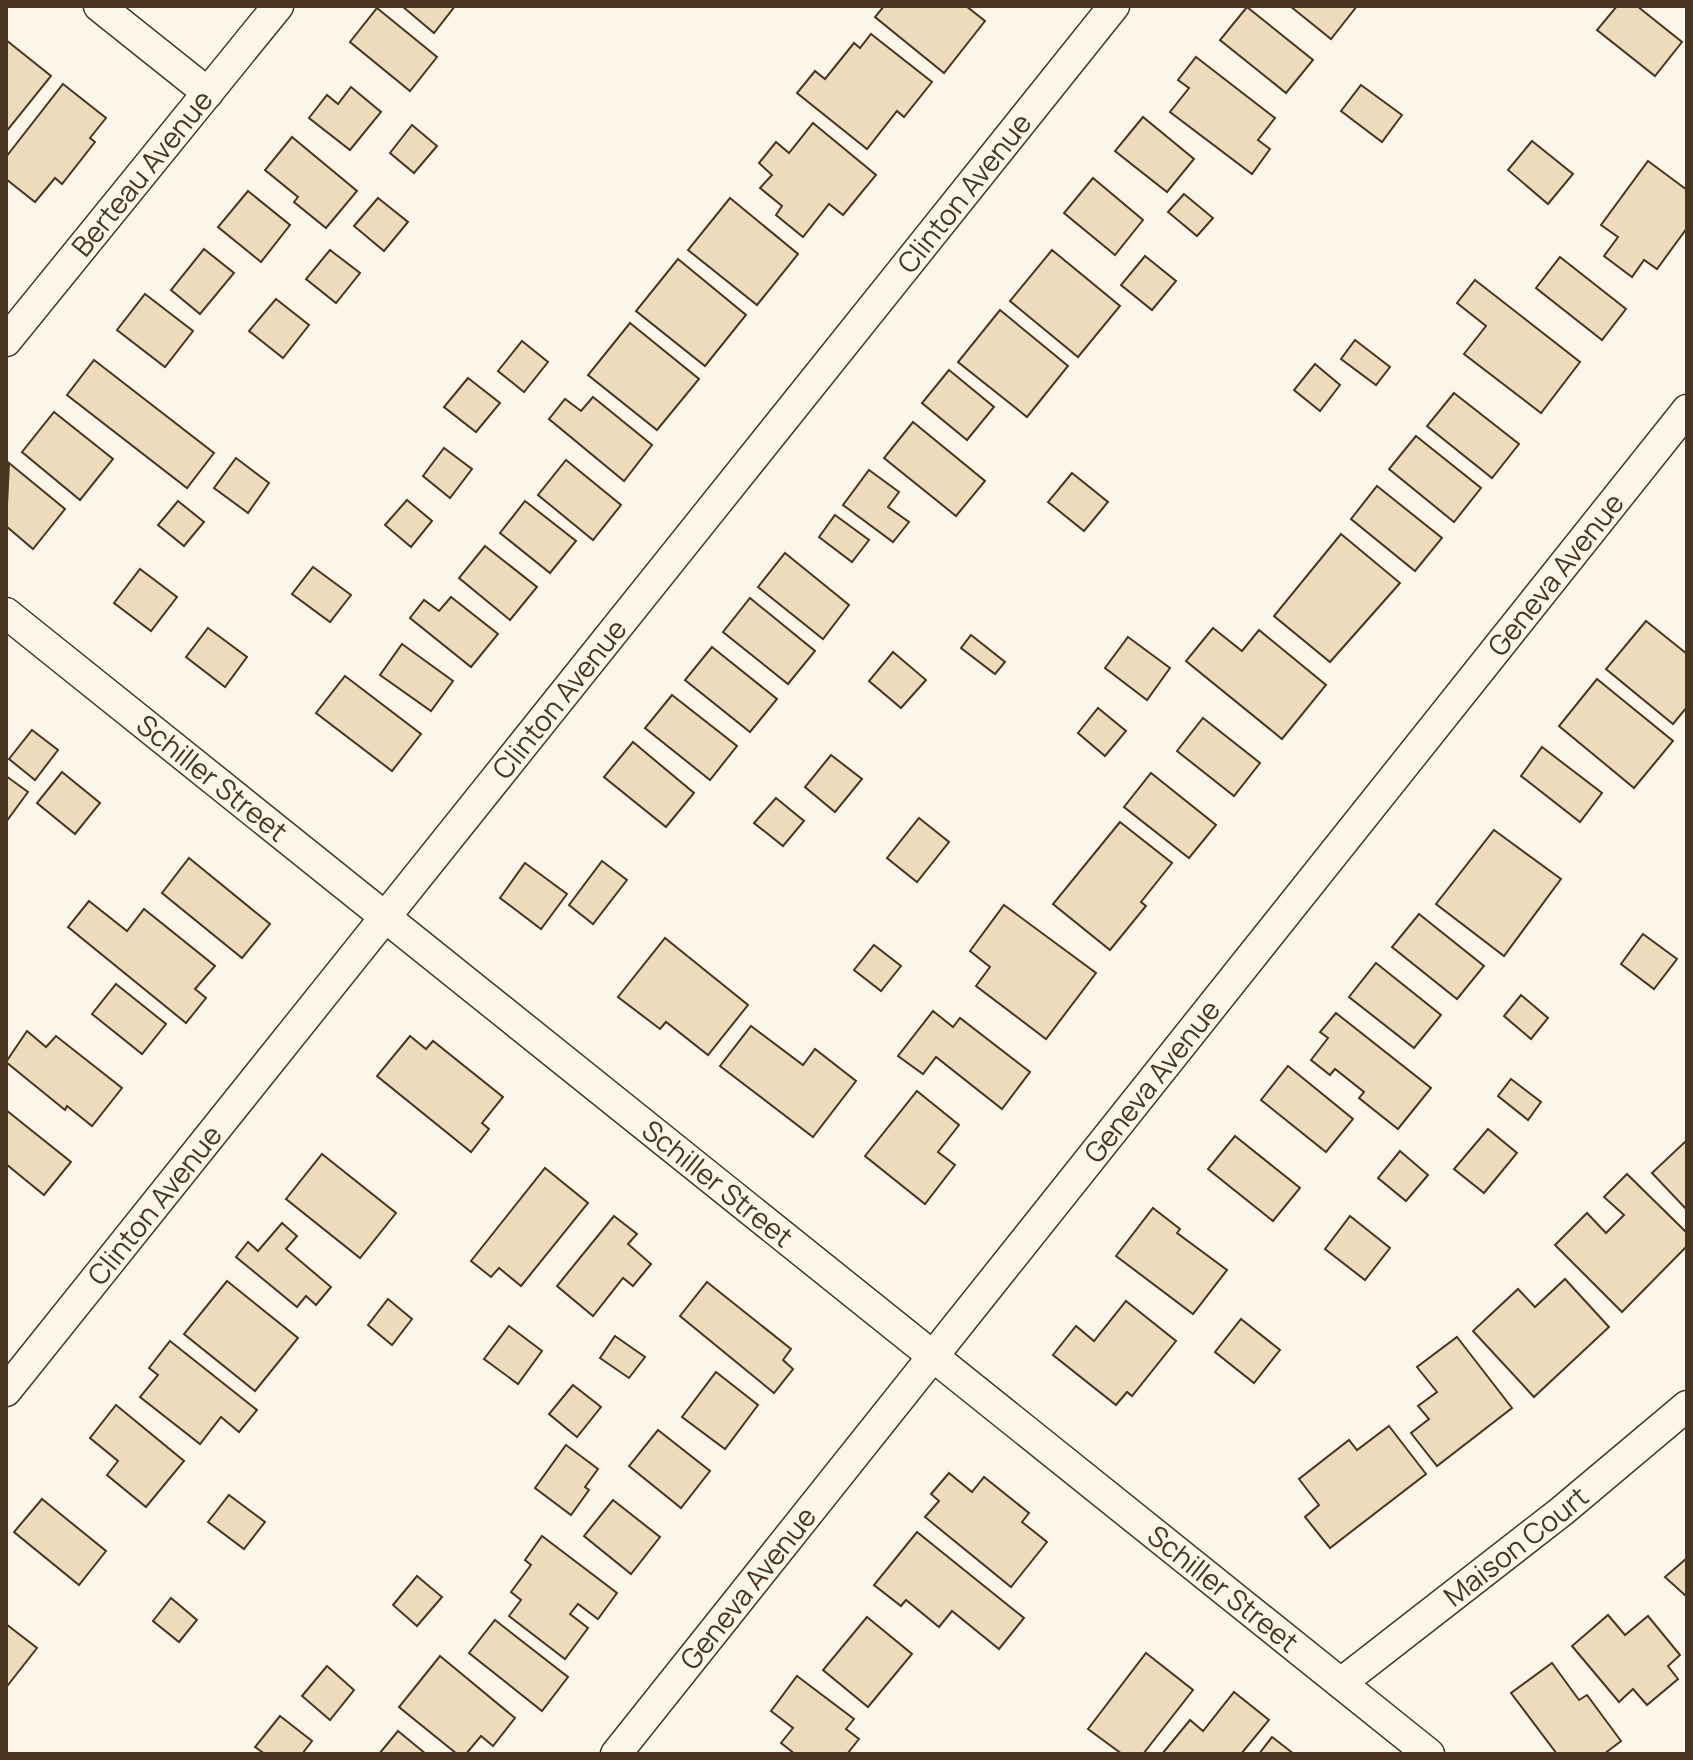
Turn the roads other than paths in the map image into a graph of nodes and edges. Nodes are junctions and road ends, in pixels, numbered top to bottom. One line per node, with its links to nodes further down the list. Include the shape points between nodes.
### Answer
1 (99, 6): 4 (street)
2 (278, 6): 4 (street, Berteau Avenue)
3 (1114, 6): 8 (street, Clinton Avenue)
4 (208, 93): 5 (street, Berteau Avenue)
5 (6, 341)
6 (1687, 410): 9 (street, Geneva Avenue)
7 (6, 613): 8 (street, Schiller Street)
8 (387, 918): 9 (street, Schiller Street); 10 (street, Clinton Avenue)
9 (935, 1357): 12 (street, Schiller Street); 14 (street, Geneva Avenue)
10 (6, 1391)
11 (1687, 1406): 12 (street, Maison Court)
12 (1341, 1683): 13 (street, Schiller Street)
13 (1421, 1752)
14 (616, 1754)

